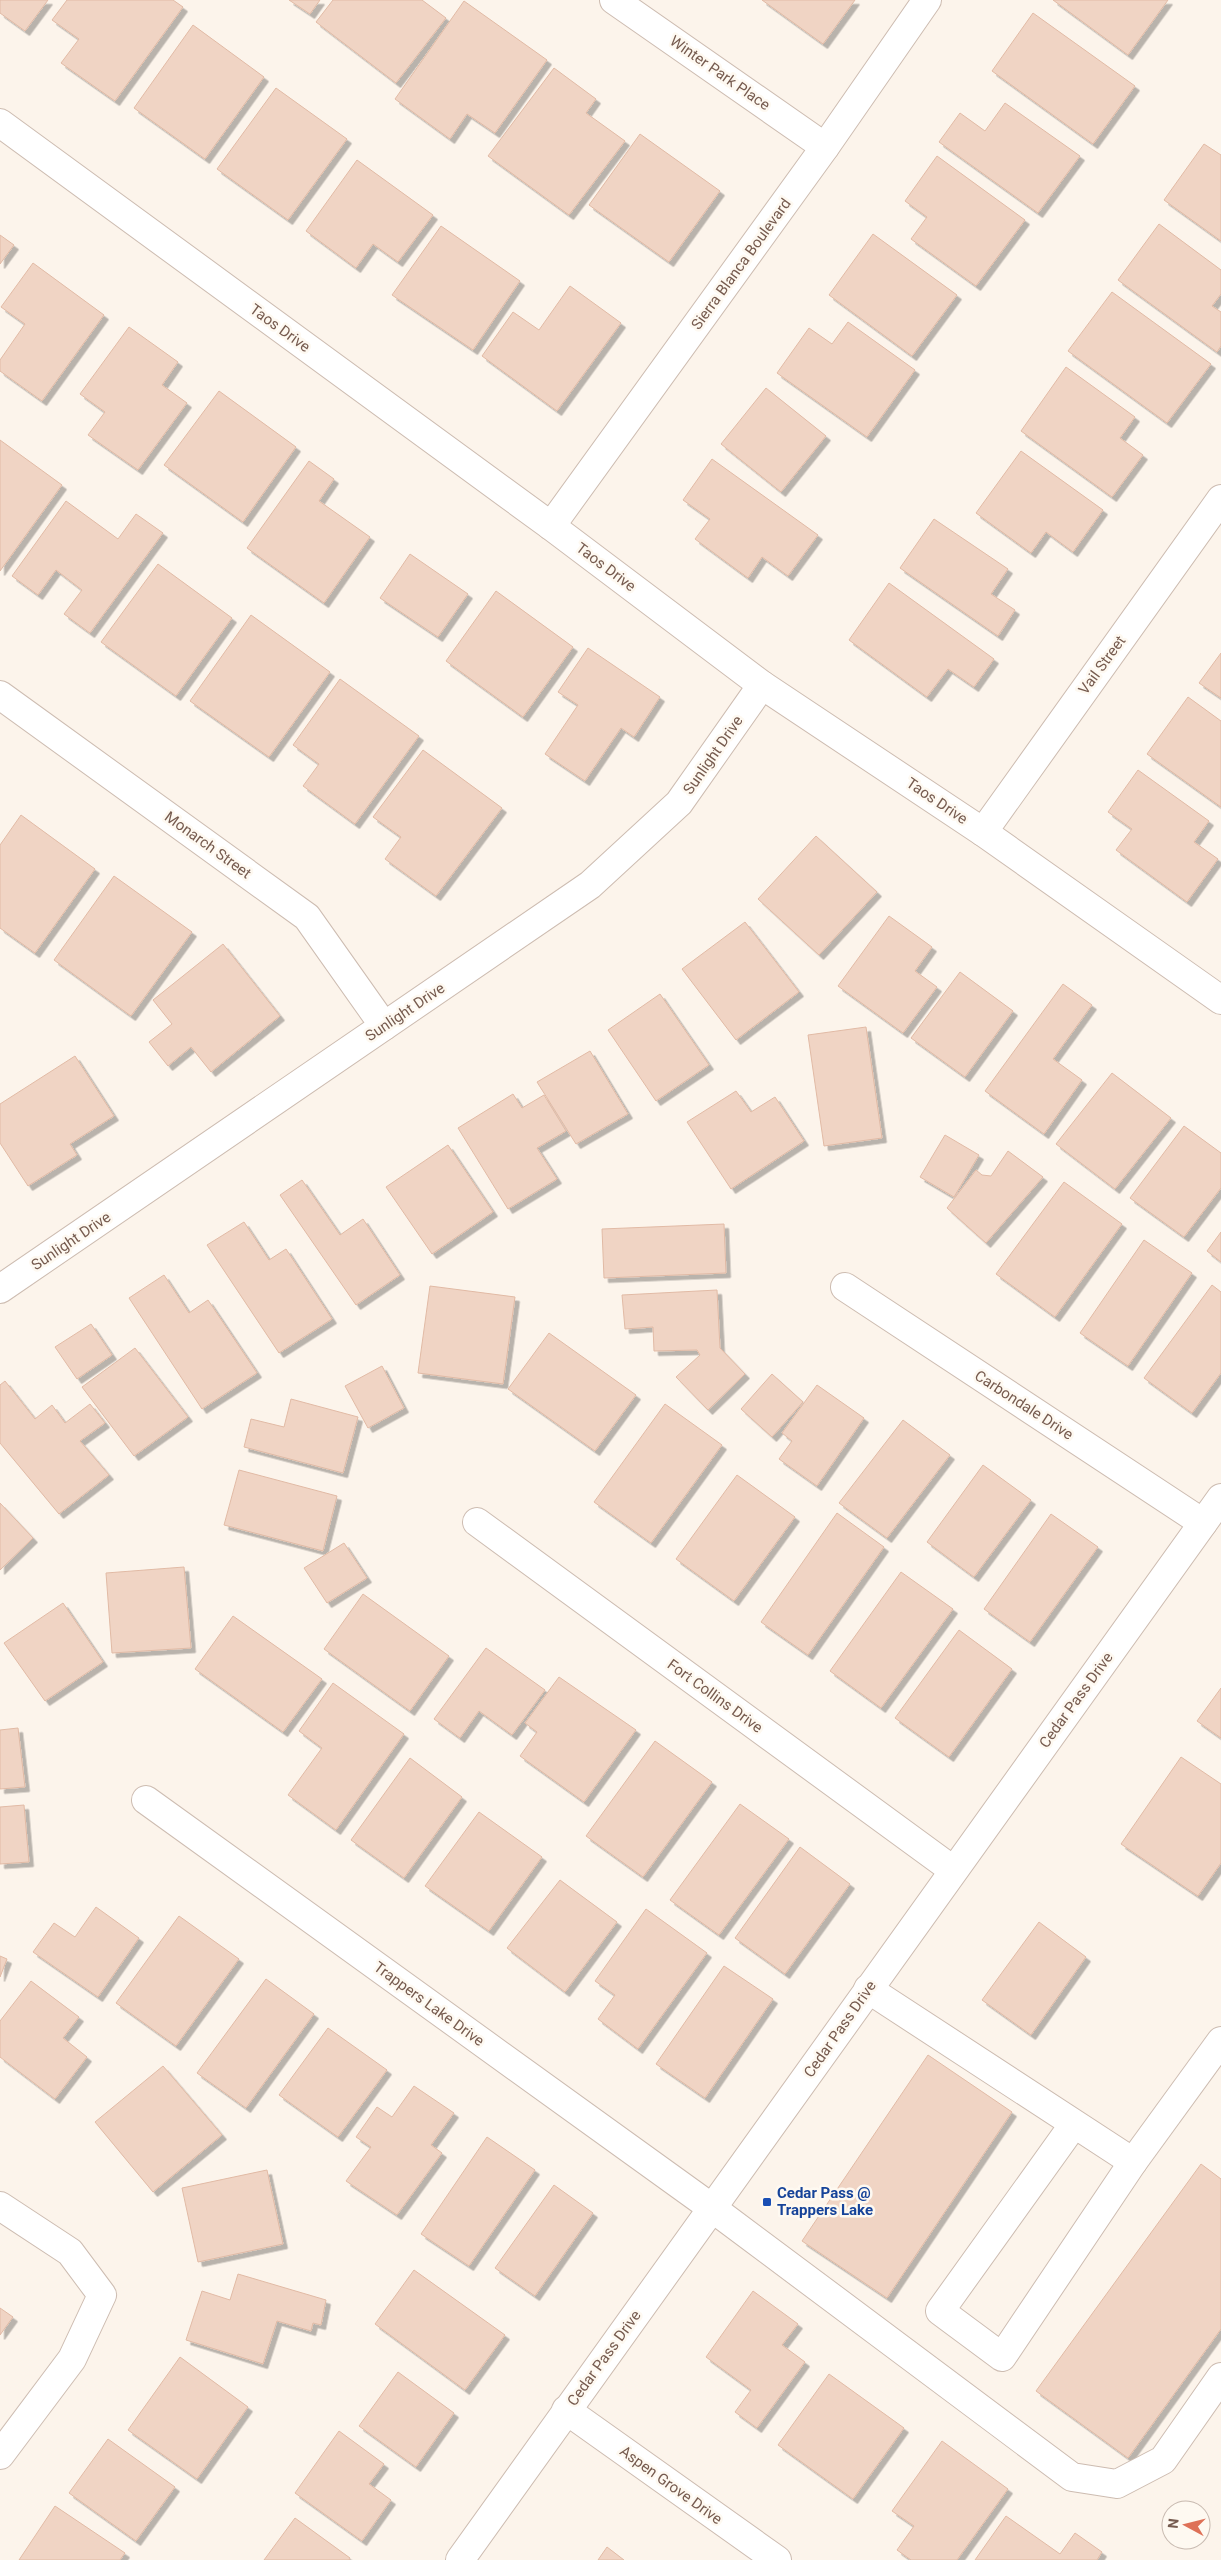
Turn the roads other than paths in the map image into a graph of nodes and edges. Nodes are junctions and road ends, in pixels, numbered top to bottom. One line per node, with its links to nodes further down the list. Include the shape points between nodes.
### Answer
1 (614, 0): 4 (street, Winter Park Place)
2 (927, 0): 4 (street, Sierra Blanca Boulevard)
3 (0, 123): 6 (street, Taos Drive)
4 (825, 147): 6 (street, Sierra Blanca Boulevard)
5 (1221, 499): 9 (street, Vail Street)
6 (551, 526): 7 (street, Taos Drive)
7 (762, 685): 9 (street, Taos Drive); 11 (street, Sunlight Drive, via 679,803 590,885)
8 (0, 695): 11 (street, Monarch Street, via 307,917)
9 (983, 832): 10 (street, Taos Drive)
10 (1221, 1000)
11 (384, 1026): 13 (street, Sunlight Drive)
12 (845, 1287): 16 (street, Carbondale Drive)
13 (0, 1289)
14 (1221, 1498): 16 (street, Cedar Pass Drive)
15 (477, 1522): 18 (street, Fort Collins Drive)
16 (1203, 1523): 18 (street, Cedar Pass Drive)
17 (146, 1800): 24 (street, Trappers Lake Drive)
18 (953, 1870): 19 (street, Cedar Pass Drive)
19 (868, 1989): 21 (street); 24 (street, Cedar Pass Drive)
20 (1221, 2041): 22 (street)
21 (1074, 2124): 22 (street); 22 (street, via 940,2312 1002,2357)
22 (1133, 2162)
23 (0, 2206): 27 (street, via 70,2252 102,2294 72,2359)
24 (712, 2208): 25 (street, Trappers Lake Drive, via 1072,2477 1117,2484 1163,2460); 26 (street, Cedar Pass Drive)
25 (1221, 2377)
26 (566, 2410): 28 (street, Cedar Pass Drive); 29 (street, Aspen Grove Drive)
27 (0, 2454)
28 (460, 2560)
29 (776, 2560)

